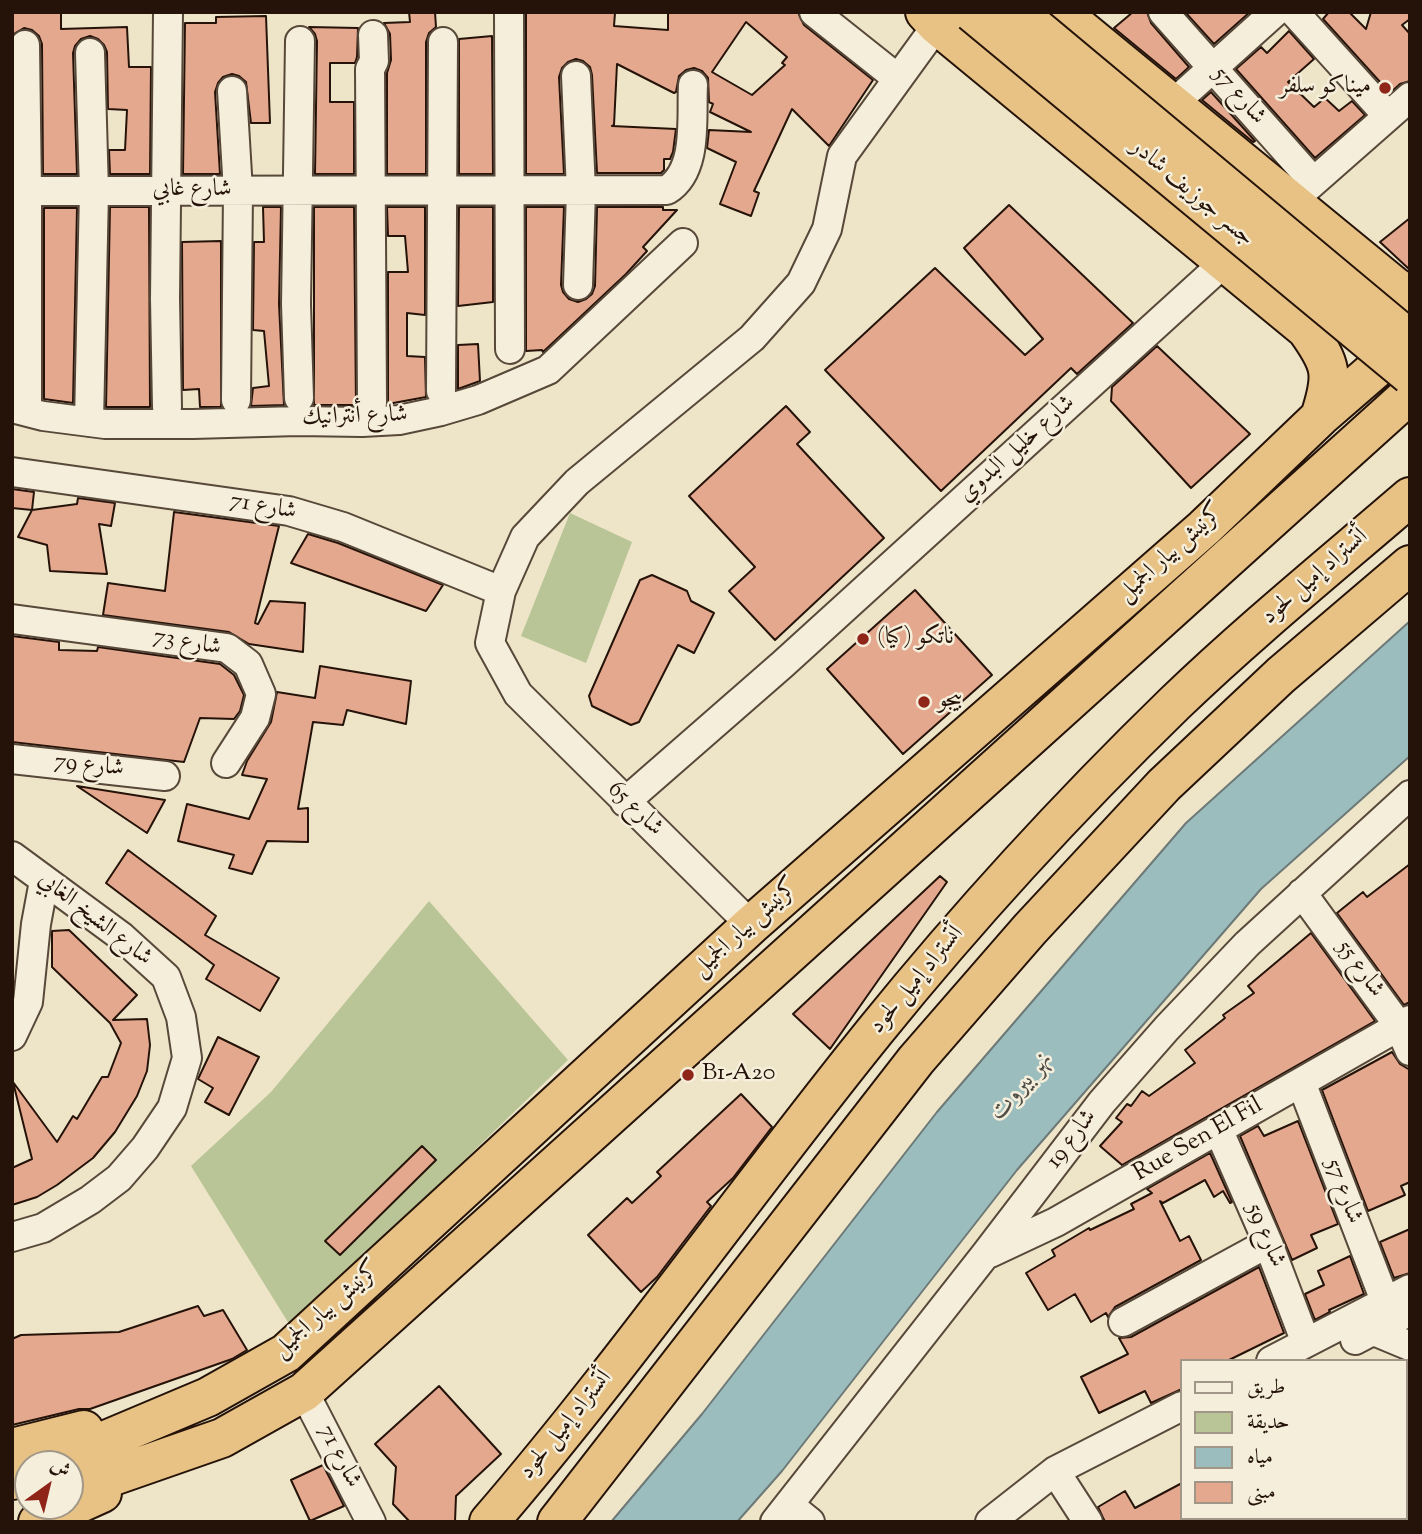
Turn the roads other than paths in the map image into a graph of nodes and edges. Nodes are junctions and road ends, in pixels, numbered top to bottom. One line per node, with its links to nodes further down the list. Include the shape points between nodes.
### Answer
1 (168, 12): 26 (street)
2 (814, 12): 18 (street)
3 (972, 12): 40 (highway, جسر جوزيف شادر, bridge)
4 (1017, 12): 38 (highway, جسر جوزيف شادر, bridge)
5 (1060, 12): 33 (highway)
6 (1163, 12): 16 (street, شارع 57)
7 (1275, 12): 16 (street)
8 (1294, 12): 23 (street)
9 (509, 13): 31 (street)
10 (931, 19): 18 (street, شارع 65); 35 (highway)
11 (373, 34): 29 (street)
12 (300, 41): 28 (street)
13 (443, 42): 30 (street)
14 (25, 45): 24 (street)
15 (90, 53): 25 (street)
16 (1213, 68): 21 (street); 33 (street, شارع 57)
17 (576, 76): 32 (street)
18 (897, 78): 53 (street, شارع 65, via 842,156 827,229 801,283 752,338 577,482 525,537)
19 (693, 85): 32 (street, شارع غابي, via 687,167 675,185 667,190)
20 (232, 91): 27 (street)
21 (1185, 93)
22 (1410, 97): 23 (street, شارع خليل البدوي)
23 (1388, 116): 33 (street, شارع خليل البدوي)
24 (20, 191): 25 (street, شارع غابي); 47 (street)
25 (94, 191): 26 (street, شارع غابي); 49 (street)
26 (167, 191): 27 (street, شارع غابي); 46 (street)
27 (238, 191): 28 (street, شارع غابي); 44 (street)
28 (298, 191): 29 (street, شارع غابي); 43 (street)
29 (372, 191): 30 (street, شارع غابي); 45 (street)
30 (442, 191): 31 (street, شارع غابي); 41 (street)
31 (509, 191): 32 (street, شارع غابي); 39 (street)
32 (581, 191): 36 (street)
33 (1302, 191): 35 (street, شارع خليل البدوي); 37 (highway)
34 (683, 243): 49 (street, شارع أنترانيك, via 548,370 478,400 400,420)
35 (1225, 262): 48 (highway, via 1307,329 1325,356 1329,392); 58 (street, شارع خليل البدوي)
36 (578, 285)
37 (1410, 297)
38 (1410, 339): 48 (highway, كرنيش بيار الجميل)
39 (510, 349)
40 (1410, 375)
41 (441, 391)
42 (1410, 394): 76 (highway, كرنيش بيار الجميل)
43 (299, 398)
44 (236, 400)
45 (372, 403)
46 (167, 407)
47 (19, 410): 49 (street, شارع أنترانيك)
48 (1320, 417): 63 (highway, كرنيش بيار الجميل, via 1204,528)
49 (89, 422)
50 (12, 472): 53 (street, شارع 71, via 289,511 343,527)
51 (1410, 497): 88 (highway, أتستراد إميل لحود, via 1177,701 988,899 876,1030 558,1440)
52 (1410, 565): 89 (highway, أتستراد إميل لحود, via 1164,785 1030,929 916,1060)
53 (501, 591): 58 (street, شارع 65, via 490,643 518,694)
54 (12, 619): 56 (street, شارع 73, via 227,648 248,664 261,694 256,718)
55 (12, 759): 57 (street, شارع 79)
56 (226, 763)
57 (165, 776)
58 (625, 802): 63 (street, شارع 65)
59 (1406, 806): 62 (street, شارع 19)
60 (12, 856): 61 (street, شارع الشيخ الغابي)
61 (44, 881): 65 (street, via 28,1002); 68 (street, شارع الشيخ الغابي, via 122,937 166,978 181,1017 187,1058 172,1108 119,1178 43,1228)
62 (1302, 893): 64 (street, شارع 55); 70 (street, شارع 19, via 1247,944 1102,1102)
63 (751, 925): 77 (highway, كرنيش بيار الجميل, via 286,1353)
64 (1406, 1032): 66 (street, Rue Sen El Fil)
65 (13, 1034)
66 (1301, 1082): 67 (street, Rue Sen El Fil); 71 (street, شارع 57)
67 (1219, 1131): 69 (street, شارع 59); 70 (street, Rue Sen El Fil, via 1056,1222)
68 (12, 1237)
69 (1268, 1244): 72 (street); 74 (street, شارع 59)
70 (985, 1255): 85 (street, شارع 19)
71 (1389, 1309): 73 (street); 74 (street)
72 (1123, 1322)
73 (1410, 1346)
74 (1309, 1352): 75 (street)
75 (1279, 1359)
76 (304, 1392): 80 (highway, كرنيش بيار الجميل); 87 (street, شارع 71)
77 (208, 1397): 81 (highway); 82 (highway, كرنيش بيار الجميل)
78 (1180, 1407): 83 (street)
79 (1180, 1424): 83 (street)
80 (222, 1438): 84 (highway, كرنيش بيار الجميل); 86 (highway)
81 (12, 1448)
82 (82, 1450)
83 (1059, 1478): 90 (street); 91 (street); 92 (street)
84 (84, 1486)
85 (791, 1516)
86 (38, 1522)
87 (372, 1522)
88 (489, 1522)
89 (557, 1522)
90 (990, 1522)
91 (1017, 1522)
92 (1088, 1522)

